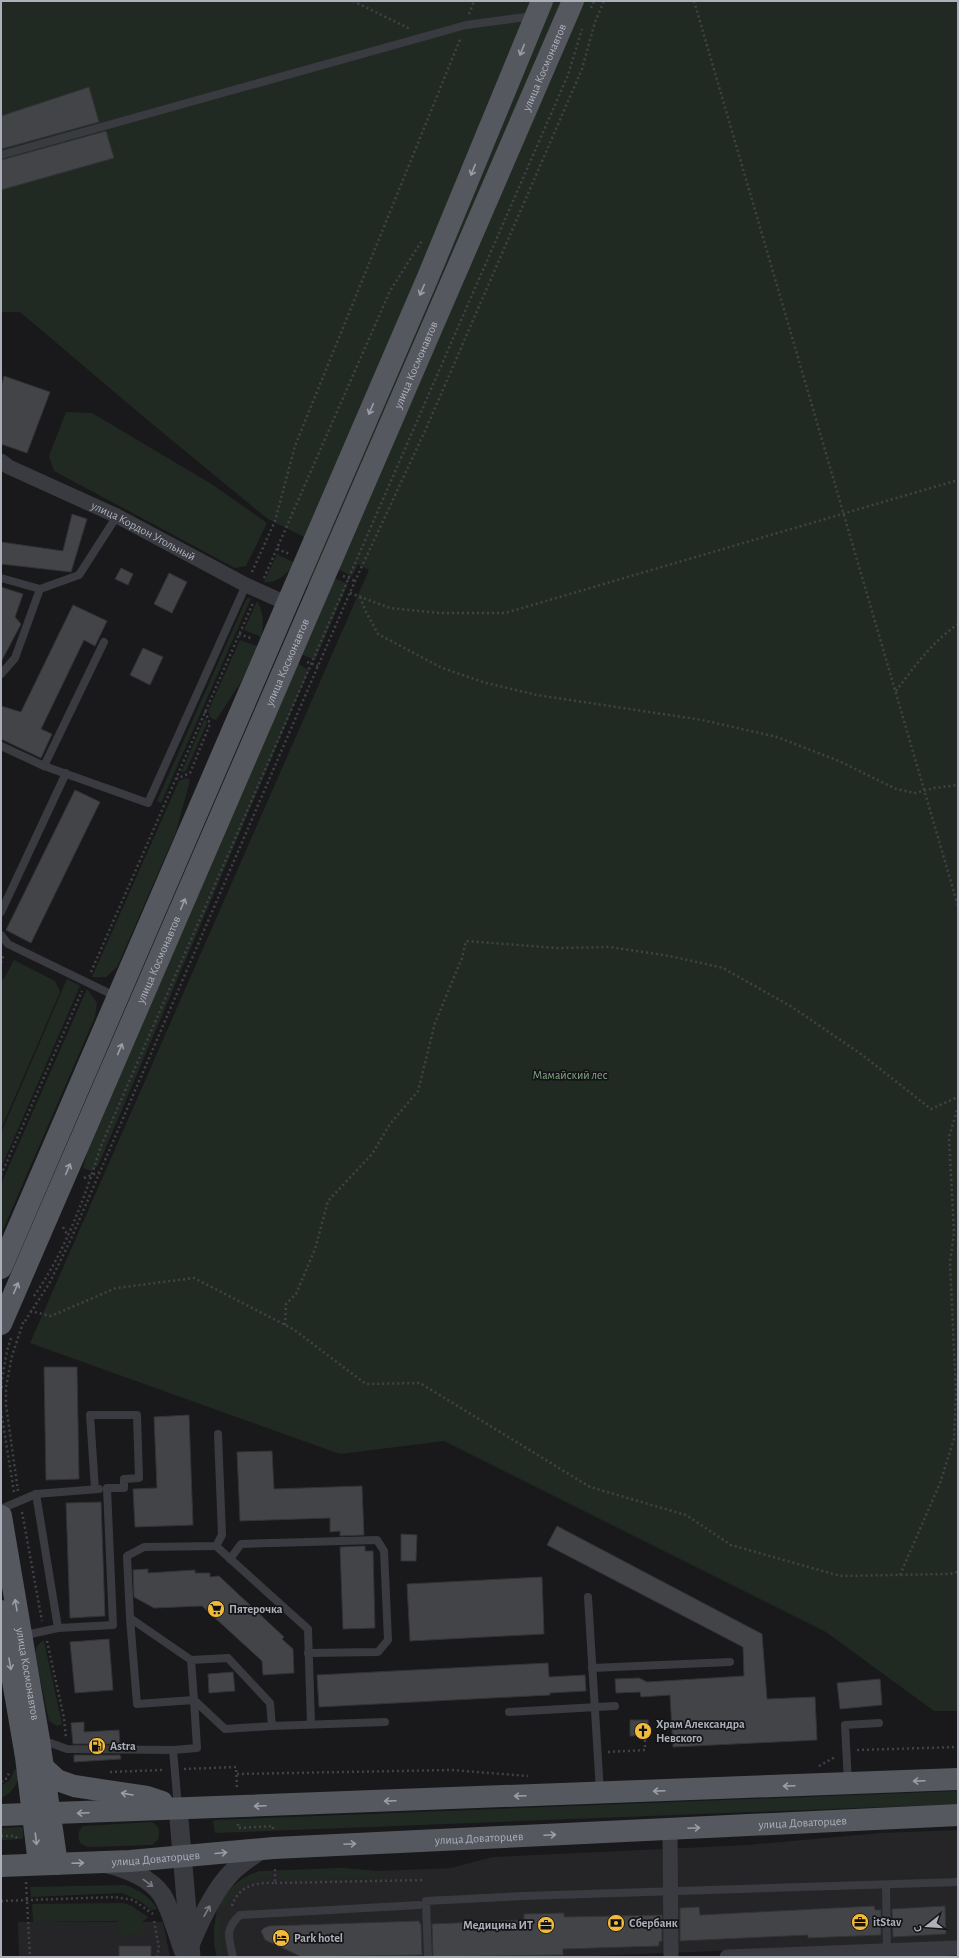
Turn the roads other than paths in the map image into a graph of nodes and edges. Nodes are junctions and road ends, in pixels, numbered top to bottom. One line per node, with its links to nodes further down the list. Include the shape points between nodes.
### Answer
1 (539, 8): 3 (lane, via 425,36); 9 (main road, улица Космонавтов, one-way to 9, via 436,257)
2 (581, 8): 19 (main road, улица Космонавтов, one-way to 2)
3 (1, 155)
4 (1, 461): 5 (street, улица Кордон Угольный)
5 (117, 516): 7 (street, улица Кордон Угольный); 8 (lane, via 79,575)
6 (1, 578): 8 (lane)
7 (246, 585): 9 (street, улица Кордон Угольный); 14 (lane, via 148,804)
8 (40, 589): 11 (lane, via 15,658)
9 (286, 603): 17 (main road, улица Космонавтов)
10 (104, 642): 13 (lane)
11 (1, 674)
12 (1, 746): 13 (lane)
13 (44, 766): 14 (lane)
14 (66, 773): 15 (lane)
15 (1, 912)
16 (1, 936): 17 (lane, via 8,944)
17 (117, 997): 18 (main road, улица Космонавтов)
18 (1, 1268)
19 (7, 1328)
20 (218, 1434): 26 (lane, via 222,1535)
21 (107, 1488): 22 (lane); 22 (lane, via 124,1488 124,1479 139,1478 137,1414 90,1415); 31 (lane, via 113,1625)
22 (94, 1489): 23 (lane)
23 (36, 1494): 24 (lane); 31 (lane)
24 (1, 1509)
25 (1, 1516): 32 (main road, улица Космонавтов, one-way to 25)
26 (216, 1546): 27 (lane); 30 (lane, via 144,1547 127,1556)
27 (230, 1559): 33 (lane, via 308,1629); 33 (lane, via 241,1544 377,1540 384,1551 388,1640 378,1652)
28 (588, 1597): 36 (lane)
29 (1, 1611): 47 (main road, улица Космонавтов, one-way to 47)
30 (130, 1618): 34 (lane); 37 (lane, via 137,1704)
31 (58, 1628): 32 (lane)
32 (21, 1636): 45 (main road, улица Космонавтов)
33 (308, 1653): 43 (lane)
34 (191, 1660): 37 (lane); 44 (lane, via 228,1658 270,1703)
35 (730, 1662): 36 (lane)
36 (592, 1668): 39 (lane)
37 (194, 1700): 44 (lane, via 225,1729); 46 (lane, via 197,1748)
38 (615, 1706): 39 (lane)
39 (595, 1707): 40 (lane); 50 (lane)
40 (509, 1712)
41 (385, 1722): 43 (lane)
42 (879, 1723): 49 (lane, via 845,1725)
43 (311, 1724): 44 (lane)
44 (272, 1726)
45 (39, 1740): 46 (lane, via 67,1749); 47 (main road, улица Космонавтов)
46 (174, 1750): 51 (lane)
47 (35, 1768): 51 (main road, one-way to 47, via 147,1797 74,1786); 52 (main road, via 16,1799); 55 (main road)
48 (958, 1779): 49 (main road, one-way to 49)
49 (848, 1784): 50 (main road, one-way to 50)
50 (600, 1793): 51 (main road, one-way to 51)
51 (178, 1808): 55 (main road, one-way to 55); 58 (street)
52 (1, 1812)
53 (1, 1815): 55 (main road)
54 (958, 1815): 56 (main road, улица Доваторцев, one-way to 54)
55 (45, 1820): 60 (main road)
56 (670, 1829): 57 (main road, улица Доваторцев, one-way to 56); 64 (street)
57 (262, 1849): 58 (main road, улица Доваторцев, one-way to 57); 68 (street, one-way to 57, via 206,1912 225,1881 232,1872)
58 (182, 1856): 59 (main road, улица Доваторцев); 68 (street)
59 (99, 1862): 60 (main road, улица Доваторцев, one-way to 59); 68 (street, one-way to 68, via 120,1867 149,1883 161,1894 161,1914)
60 (40, 1864): 61 (main road, улица Доваторцев)
61 (1, 1866)
62 (958, 1882): 63 (lane)
63 (886, 1885): 64 (lane); 67 (lane)
64 (671, 1892): 70 (lane, via 426,1901); 71 (street)
65 (419, 1906): 69 (lane, via 240,1915 231,1924 228,1938)
66 (958, 1948): 67 (street)
67 (887, 1951): 72 (street)
68 (189, 1953)
69 (233, 1957)
70 (428, 1957)
71 (672, 1957)
72 (728, 1957)

